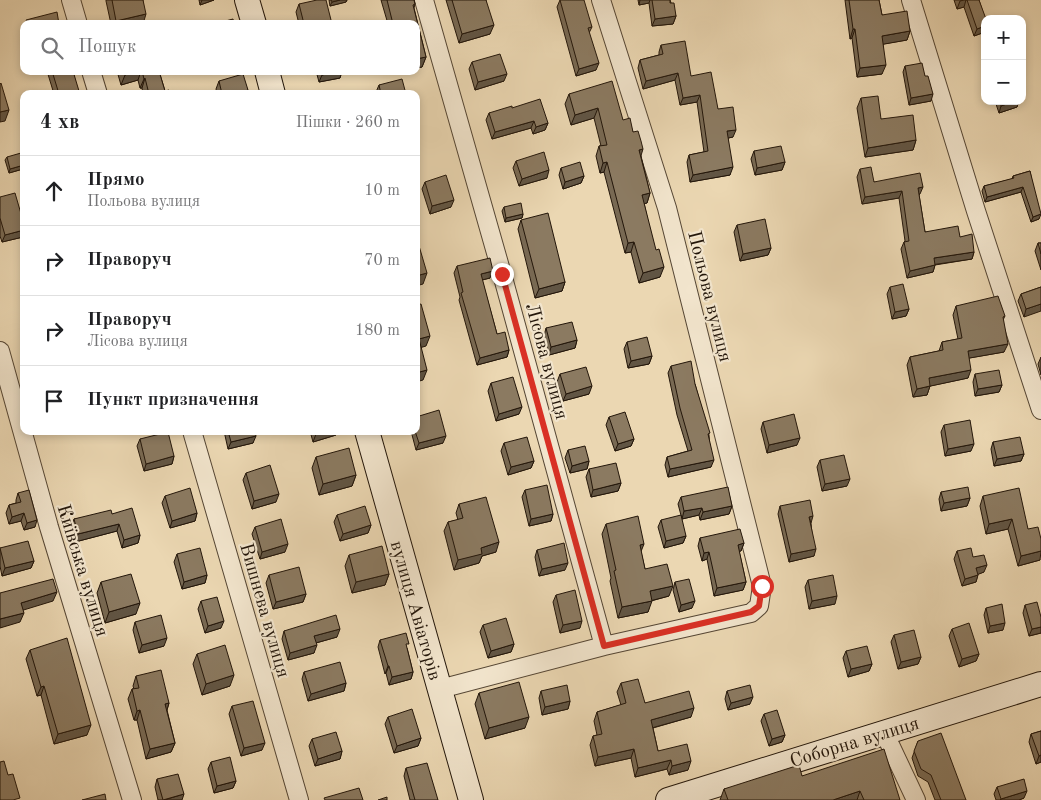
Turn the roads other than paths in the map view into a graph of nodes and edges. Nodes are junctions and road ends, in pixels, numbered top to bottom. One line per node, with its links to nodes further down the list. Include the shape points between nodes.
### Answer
1 (72, 0): 6 (street)
2 (247, 0): 7 (main road)
3 (424, 0): 18 (street, Лісова вулиця)
4 (602, 0): 18 (street, Польова вулиця, via 667,208 762,586 759,606 751,612)
5 (911, 0): 13 (street)
6 (77, 20)
7 (253, 20)
8 (92, 75): 10 (street)
9 (268, 75): 11 (main road)
10 (97, 90)
11 (272, 90)
12 (0, 351): 14 (street, Київська вулиця)
13 (1041, 410)
14 (20, 424)
15 (23, 435): 23 (street, Київська вулиця)
16 (193, 435): 24 (street, Вишнева вулиця)
17 (368, 435): 20 (main road, вулиця Авіаторів)
18 (604, 646): 20 (street)
19 (1041, 684): 21 (main road, Соборна вулиця)
20 (440, 689): 22 (main road, вулиця Авіаторів)
21 (884, 732): 25 (main road, Соборна вулиця); 26 (street)
22 (473, 796)
23 (132, 800)
24 (299, 800)
25 (668, 800)
26 (916, 800)

